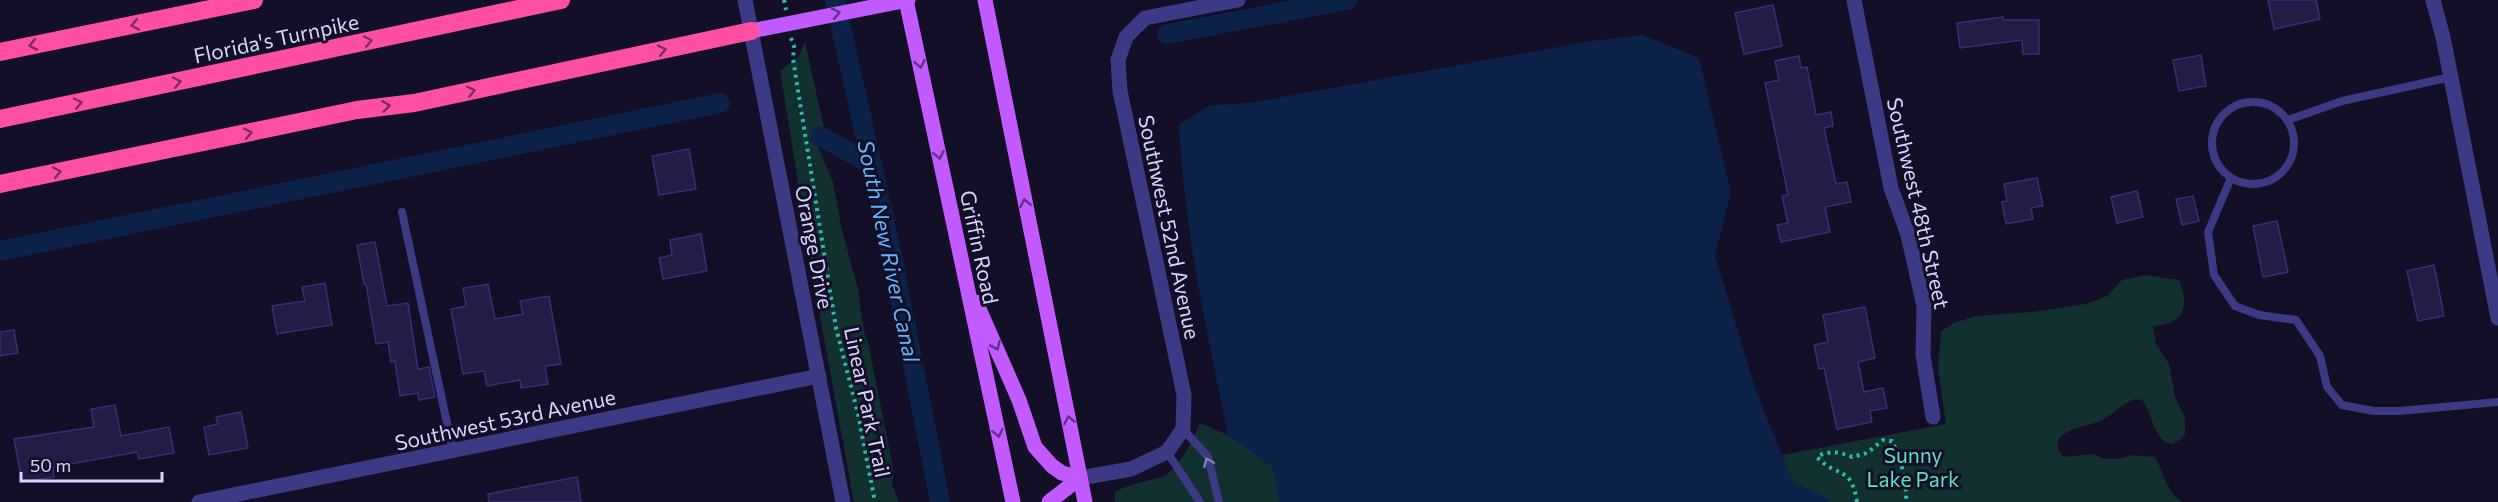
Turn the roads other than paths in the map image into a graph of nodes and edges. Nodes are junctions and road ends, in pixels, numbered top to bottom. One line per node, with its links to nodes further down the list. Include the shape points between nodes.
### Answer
1 (254, 0): 10 (highway, Florida's Turnpike, one-way to 10)
2 (561, 0): 12 (highway, Florida's Turnpike, one-way to 2)
3 (745, 0): 9 (street, Orange Drive)
4 (907, 0): 9 (main road, one-way to 4); 17 (main road, Griffin Road, one-way to 17)
5 (985, 0): 25 (main road, one-way to 5)
6 (1238, 0): 22 (street, Southwest 52nd Avenue, via 1145,18 1126,37 1118,60 1120,91 1185,395)
7 (1854, 0): 21 (street, Southwest 48th Street, via 1891,188 1908,235 1924,306 1923,355)
8 (2433, 0): 11 (street)
9 (752, 31): 15 (highway, one-way to 9, via 357,110 414,103); 19 (street, Orange Drive)
10 (0, 51)
11 (2451, 76): 13 (lane, via 2342,101); 18 (street)
12 (0, 119)
13 (2288, 120): 14 (lane, via 2294,135 2294,151 2288,166 2277,177 2262,184); 14 (lane, via 2276,108 2261,102 2244,102 2218,120 2212,135 2212,152)
14 (2230, 178): 20 (lane, via 2208,232 2214,274 2235,306 2259,315 2296,320 2320,356 2327,387 2342,405 2400,411)
15 (0, 184)
16 (402, 212): 23 (lane)
17 (964, 273): 25 (main road, one-way to 25, via 1020,400 1035,447 1062,473); 28 (main road, Griffin Road, one-way to 28)
18 (2498, 318)
19 (819, 376): 23 (street, Southwest 53rd Avenue); 27 (street, Orange Drive)
20 (2498, 402)
21 (1933, 417)
22 (1183, 429): 24 (street); 32 (lane, one-way to 22, via 1208,458)
23 (453, 451): 26 (street, Southwest 53rd Avenue)
24 (1167, 452): 25 (street, via 1131,469); 31 (lane)
25 (1080, 478): 29 (main road); 30 (main road)
26 (199, 502)
27 (843, 502)
28 (1012, 502)
29 (1049, 502)
30 (1085, 502)
31 (1200, 502)
32 (1219, 502)

